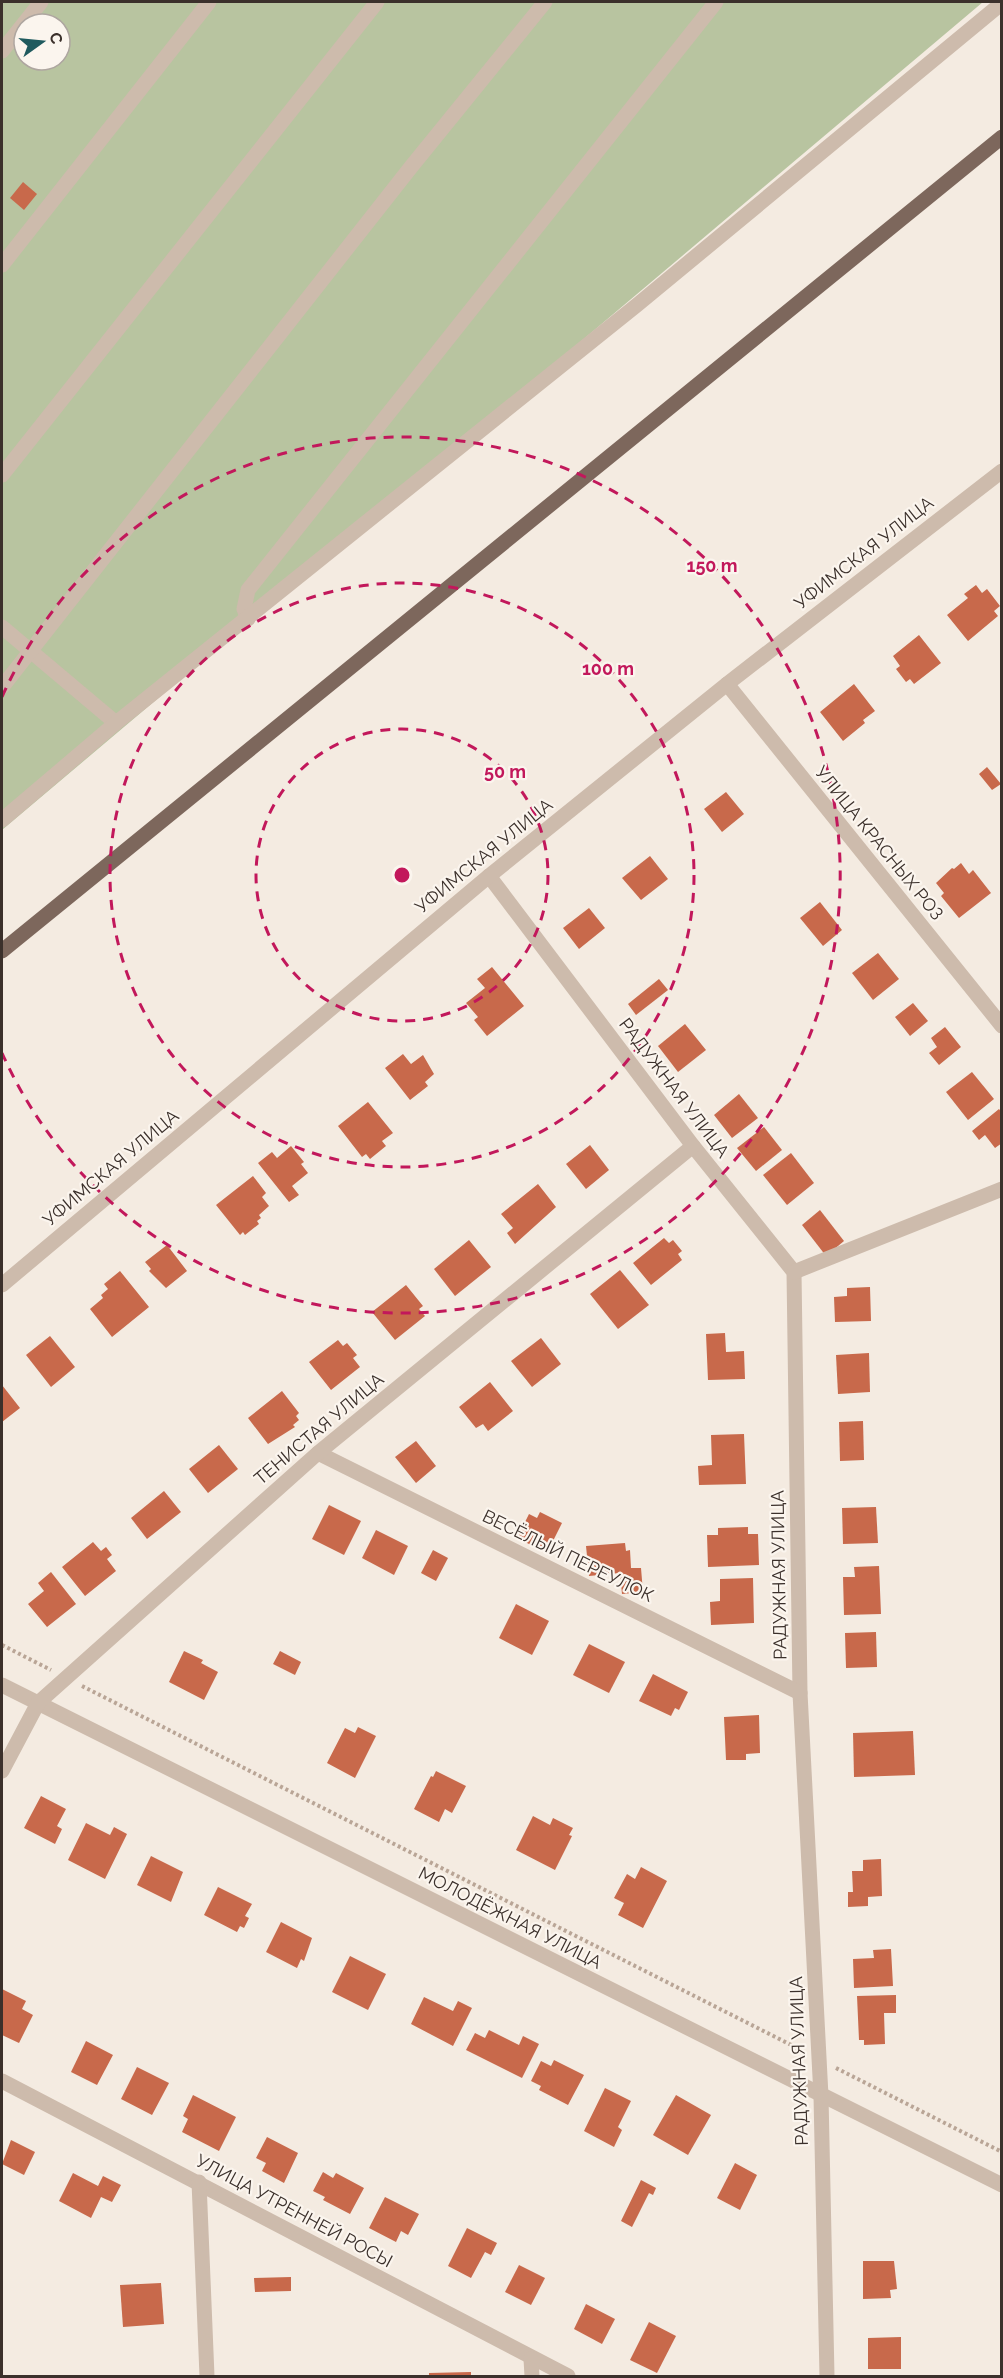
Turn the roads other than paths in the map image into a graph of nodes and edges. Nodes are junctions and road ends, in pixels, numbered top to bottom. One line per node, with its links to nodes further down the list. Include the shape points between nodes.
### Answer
1 (41, 2): 7 (street)
2 (209, 2): 9 (street)
3 (376, 2): 11 (street)
4 (545, 2): 14 (street)
5 (716, 2): 12 (street, via 248,590 244,609)
6 (1002, 3): 12 (street)
7 (2, 51)
8 (1002, 137): 20 (main road)
9 (2, 265)
10 (1002, 471): 15 (street, УФИМСКАЯ УЛИЦА)
11 (2, 475)
12 (248, 619): 17 (street)
13 (2, 627): 14 (street)
14 (31, 651): 16 (street); 17 (street)
15 (726, 684): 19 (street, УФИМСКАЯ УЛИЦА); 21 (street, УЛИЦА КРАСНЫХ РОЗ)
16 (2, 687)
17 (116, 723): 18 (street)
18 (2, 820)
19 (489, 876): 22 (street, РАДУЖНАЯ УЛИЦА); 25 (street, УФИМСКАЯ УЛИЦА)
20 (2, 951)
21 (1002, 1026)
22 (693, 1146): 24 (street, РАДУЖНАЯ УЛИЦА); 26 (street, ТЕНИСТАЯ УЛИЦА)
23 (1002, 1189): 24 (street)
24 (794, 1272): 28 (street, РАДУЖНАЯ УЛИЦА)
25 (2, 1285)
26 (318, 1453): 28 (street, ВЕСЁЛЫЙ ПЕРЕУЛОК); 29 (street, ТЕНИСТАЯ УЛИЦА)
27 (2, 1685): 29 (street, МОЛОДЁЖНАЯ УЛИЦА)
28 (800, 1693): 32 (street, РАДУЖНАЯ УЛИЦА)
29 (38, 1703): 30 (street, ТЕНИСТАЯ УЛИЦА); 32 (street, МОЛОДЁЖНАЯ УЛИЦА)
30 (2, 1771)
31 (2, 2081): 33 (street, УЛИЦА УТРЕННЕЙ РОСЫ)
32 (821, 2096): 34 (street, МОЛОДЁЖНАЯ УЛИЦА); 39 (street, РАДУЖНАЯ УЛИЦА)
33 (199, 2182): 35 (street, УЛИЦА УТРЕННЕЙ РОСЫ); 36 (street)
34 (1002, 2185)
35 (531, 2359): 37 (street); 38 (street, УЛИЦА УТРЕННЕЙ РОСЫ)
36 (207, 2376)
37 (532, 2376)
38 (568, 2376)
39 (827, 2376)

